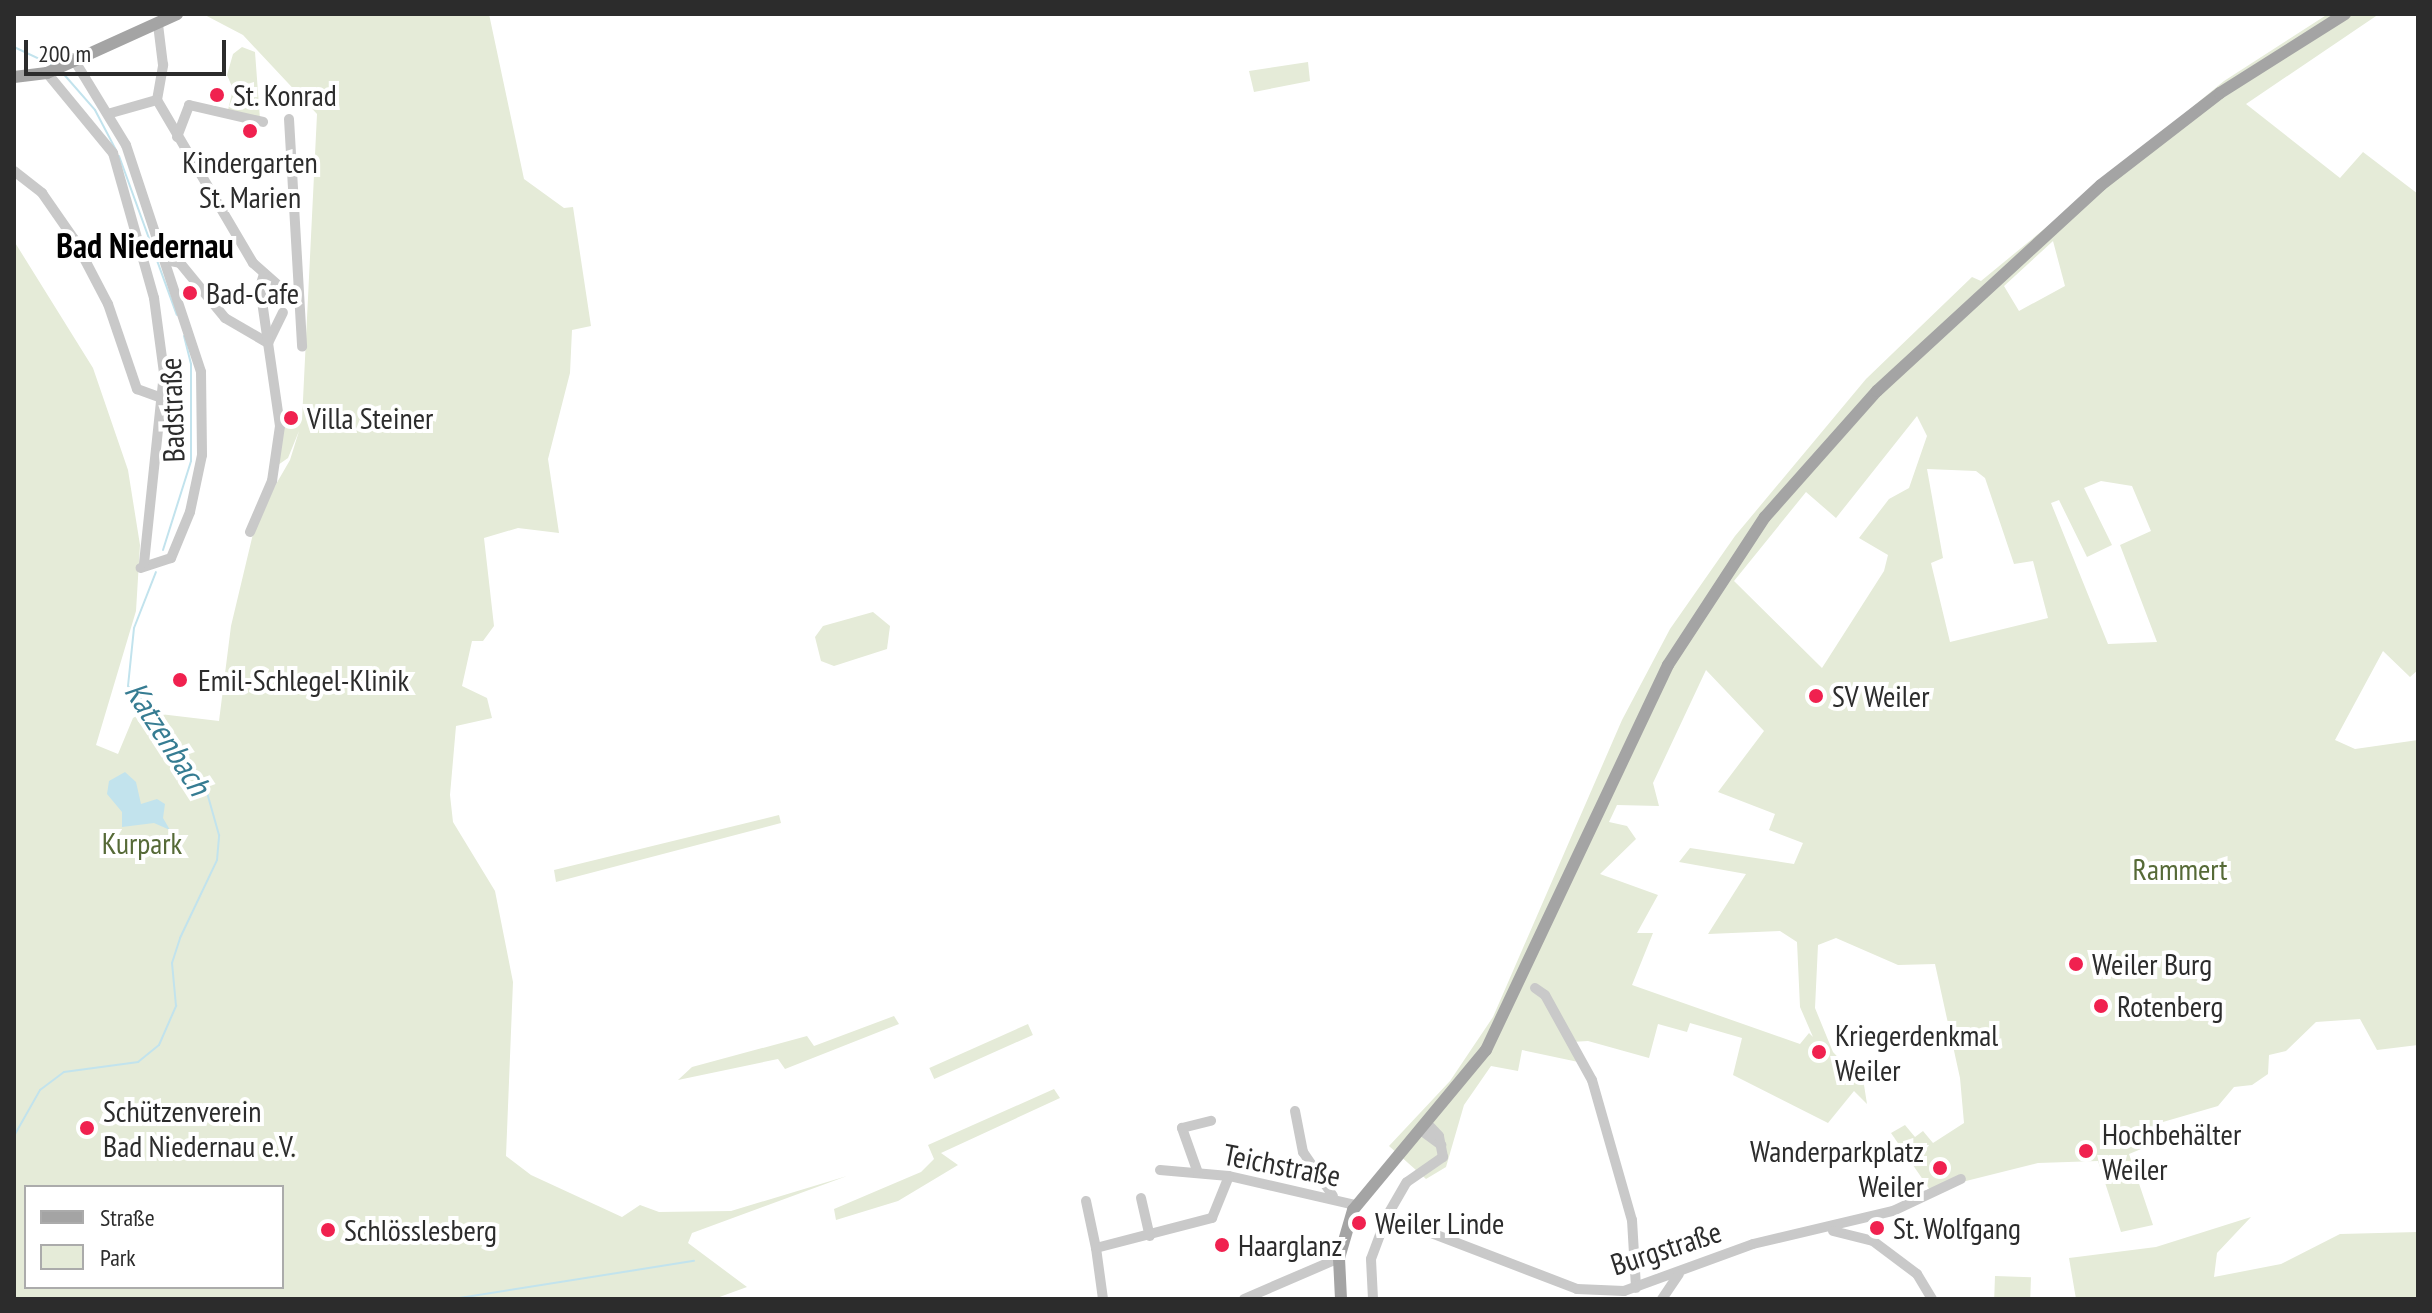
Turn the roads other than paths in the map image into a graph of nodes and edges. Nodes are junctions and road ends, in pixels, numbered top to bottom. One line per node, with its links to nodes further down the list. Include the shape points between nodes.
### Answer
1 (177, 14): 3 (main road)
2 (2345, 14): 24 (main road, via 2220,93 2090,195 1877,391 1765,517 1668,665 1501,1022)
3 (158, 26): 4 (main road); 7 (street, via 163,65)
4 (70, 59): 5 (main road); 8 (street, Badstraße)
5 (50, 71): 6 (main road); 19 (street, via 113,153 154,298 163,353)
6 (14, 77)
7 (157, 100): 8 (street); 11 (street)
8 (111, 113): 13 (street, Badstraße)
9 (289, 119): 15 (street)
10 (263, 122): 11 (street, via 189,105)
11 (177, 137): 14 (street)
12 (14, 171): 19 (street, via 42,193 74,239 108,304 137,389)
13 (166, 260): 17 (street, via 180,263 225,318); 19 (street, Badstraße, via 201,372 203,445 195,493 174,555 142,565)
14 (264, 274): 15 (street); 17 (street, via 260,287)
15 (296, 301): 18 (street)
16 (283, 312): 17 (street)
17 (268, 343): 20 (street, via 278,394 277,461)
18 (302, 347)
19 (162, 398)
20 (250, 532)
21 (1535, 988): 39 (street, via 1545,995 1592,1080 1632,1220)
22 (1295, 1111): 29 (street, via 1303,1152)
23 (1211, 1121): 26 (street, Teichstraße, via 1182,1128)
24 (1425, 1128): 32 (main road); 33 (street, via 1441,1145 1438,1165 1407,1182)
25 (1160, 1170): 26 (street, Teichstraße)
26 (1198, 1173): 27 (street, Teichstraße)
27 (1229, 1176): 29 (street, Teichstraße); 35 (street, via 1212,1218)
28 (1961, 1179): 34 (street, Burgstraße, via 1893,1211)
29 (1333, 1196): 32 (street, Teichstraße)
30 (1141, 1198): 35 (street)
31 (1086, 1201): 36 (street)
32 (1356, 1205): 37 (main road)
33 (1387, 1216): 39 (street, Burgstraße, via 1577,1289); 43 (street, via 1371,1259)
34 (1832, 1231): 38 (street, Burgstraße, via 1753,1244); 45 (street, via 1873,1241 1917,1274)
35 (1150, 1236): 36 (street)
36 (1096, 1248): 40 (street)
37 (1339, 1258): 41 (street); 42 (main road)
38 (1679, 1274): 39 (street, Burgstraße); 44 (street)
39 (1636, 1288)
40 (1103, 1299)
41 (1245, 1299)
42 (1341, 1299)
43 (1373, 1299)
44 (1662, 1299)
45 (1932, 1299)

